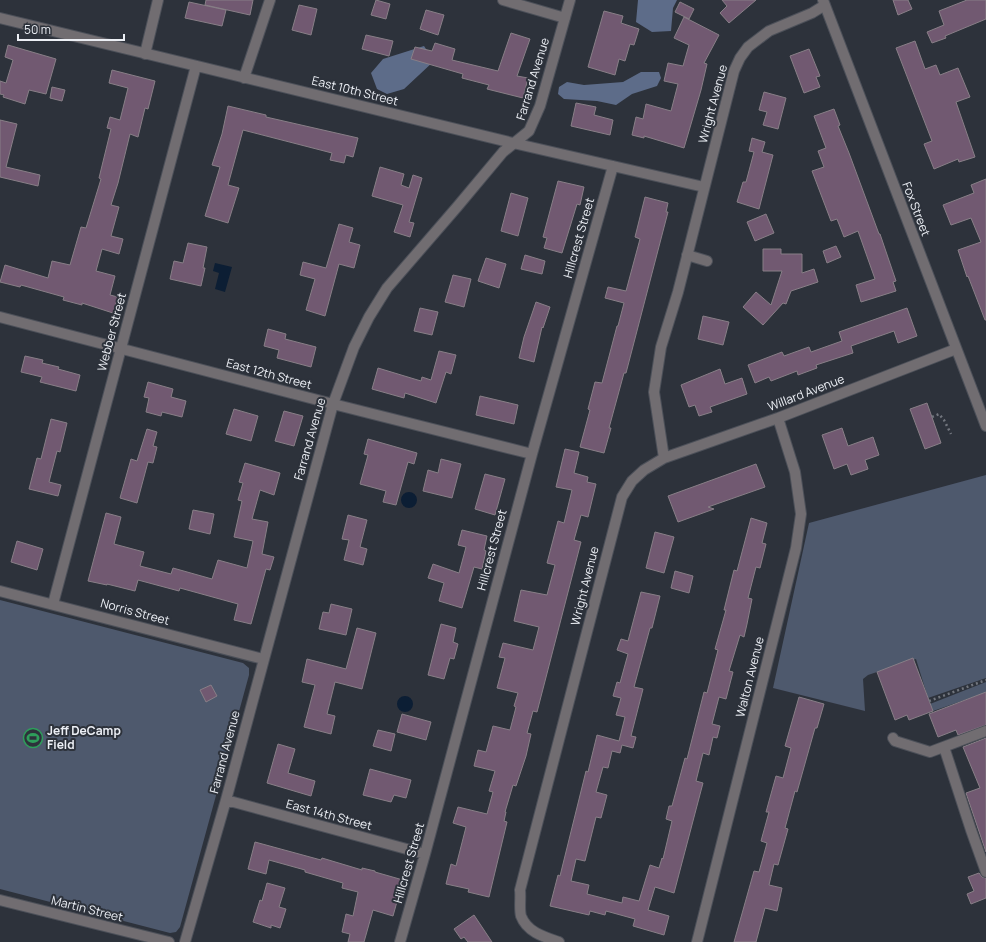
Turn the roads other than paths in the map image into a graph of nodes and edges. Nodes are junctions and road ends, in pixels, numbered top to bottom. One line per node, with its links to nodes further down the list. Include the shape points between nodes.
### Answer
1 (158, 0): 8 (street)
2 (270, 0): 10 (street)
3 (503, 0): 7 (street)
4 (570, 0): 7 (street, Farrand Avenue)
5 (824, 3): 13 (street, Wright Avenue, via 812,13 769,30 748,47 740,58 734,71); 18 (street, Fox Street)
6 (0, 18): 8 (street, East 10th Street)
7 (565, 18): 11 (street, Farrand Avenue, via 540,106 529,131)
8 (145, 54): 9 (street, East 10th Street)
9 (196, 66): 10 (street, East 10th Street); 17 (street, Webber Street)
10 (244, 78): 11 (street, East 10th Street)
11 (513, 143): 12 (street, East 10th Street); 19 (street, Farrand Avenue, via 387,288 354,347)
12 (613, 166): 13 (street, East 10th Street); 22 (street, Hillcrest Street)
13 (704, 187): 14 (street, Wright Avenue)
14 (688, 255): 15 (street); 23 (street, Wright Avenue, via 661,347 654,392)
15 (707, 261)
16 (0, 317): 17 (street, East 12th Street)
17 (121, 348): 19 (street, East 12th Street); 25 (street, Webber Street)
18 (956, 349): 20 (street, Willard Avenue); 21 (street, Fox Street)
19 (333, 404): 22 (street, East 12th Street); 26 (street, Farrand Avenue)
20 (778, 418): 23 (street, Willard Avenue); 38 (street, Walton Avenue, via 795,472 801,514 796,548)
21 (986, 426)
22 (532, 454): 31 (street, Hillcrest Street)
23 (664, 458): 37 (street, Wright Avenue, via 632,480 622,497 520,890 521,915 529,928 538,935)
24 (0, 591): 25 (street, Norris Street)
25 (53, 604): 26 (street, Norris Street)
26 (263, 659): 30 (street, Farrand Avenue)
27 (986, 731): 29 (street)
28 (893, 738): 29 (street, via 895,741 930,752)
29 (944, 747): 32 (street)
30 (226, 800): 31 (street, East 14th Street); 35 (street, Farrand Avenue)
31 (425, 854): 36 (street, Hillcrest Street)
32 (986, 872)
33 (0, 900): 34 (street, Martin Street)
34 (168, 942)
35 (185, 942)
36 (400, 942)
37 (559, 942)
38 (697, 942)

